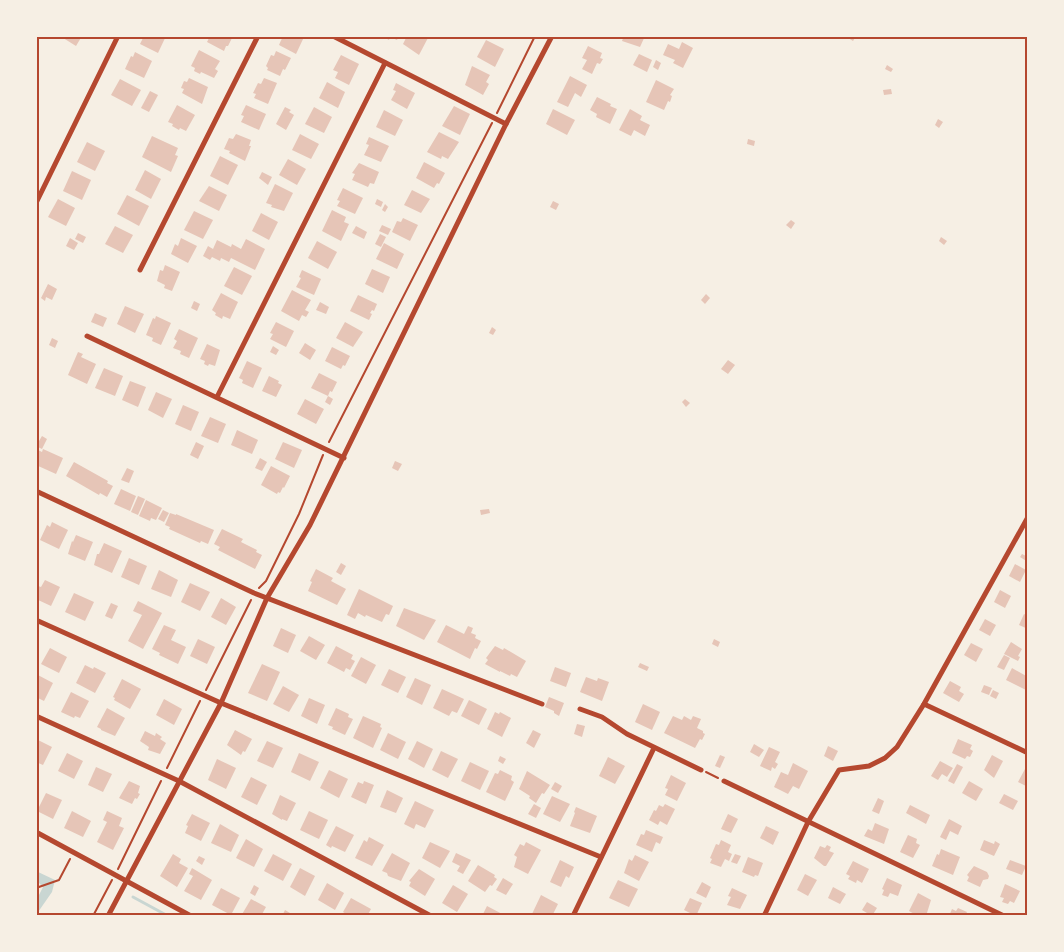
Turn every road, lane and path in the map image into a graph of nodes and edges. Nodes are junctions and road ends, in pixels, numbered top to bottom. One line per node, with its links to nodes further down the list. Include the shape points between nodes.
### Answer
1 (118, 36): 9 (street)
2 (258, 36): 10 (street)
3 (334, 36): 6 (street)
4 (535, 36): 7 (path)
5 (552, 36): 8 (street)
6 (385, 62): 7 (street); 12 (street)
7 (494, 118): 8 (street); 13 (path)
8 (506, 124): 14 (street)
9 (36, 203)
10 (140, 270)
11 (87, 336): 12 (street)
12 (217, 398): 13 (street)
13 (326, 449): 14 (street); 17 (path, via 266,581)
14 (344, 458): 18 (street)
15 (36, 491): 17 (street)
16 (1028, 517): 23 (street)
17 (254, 593): 18 (street); 20 (path)
18 (267, 598): 21 (street); 22 (street)
19 (36, 620): 20 (street)
20 (203, 694): 21 (street); 29 (path)
21 (221, 703): 31 (street); 35 (street)
22 (542, 704)
23 (924, 704): 27 (street); 32 (street, via 897,746 885,758 870,766 839,770)
24 (580, 709): 26 (street, via 602,717)
25 (36, 716): 29 (street)
26 (654, 748): 28 (street); 35 (street)
27 (1028, 753)
28 (701, 770): 30 (path)
29 (164, 774): 31 (street); 36 (path)
30 (724, 781): 32 (street)
31 (179, 782): 37 (street); 42 (street)
32 (808, 822): 44 (street); 45 (street)
33 (36, 832): 34 (street)
34 (74, 852): 36 (street); 38 (path, via 59,880)
35 (601, 857): 43 (street)
36 (115, 874): 37 (street); 39 (path)
37 (126, 880): 40 (street); 41 (street)
38 (36, 888)
39 (93, 916)
40 (108, 916)
41 (191, 916)
42 (432, 916)
43 (573, 916)
44 (764, 916)
45 (1004, 916)

